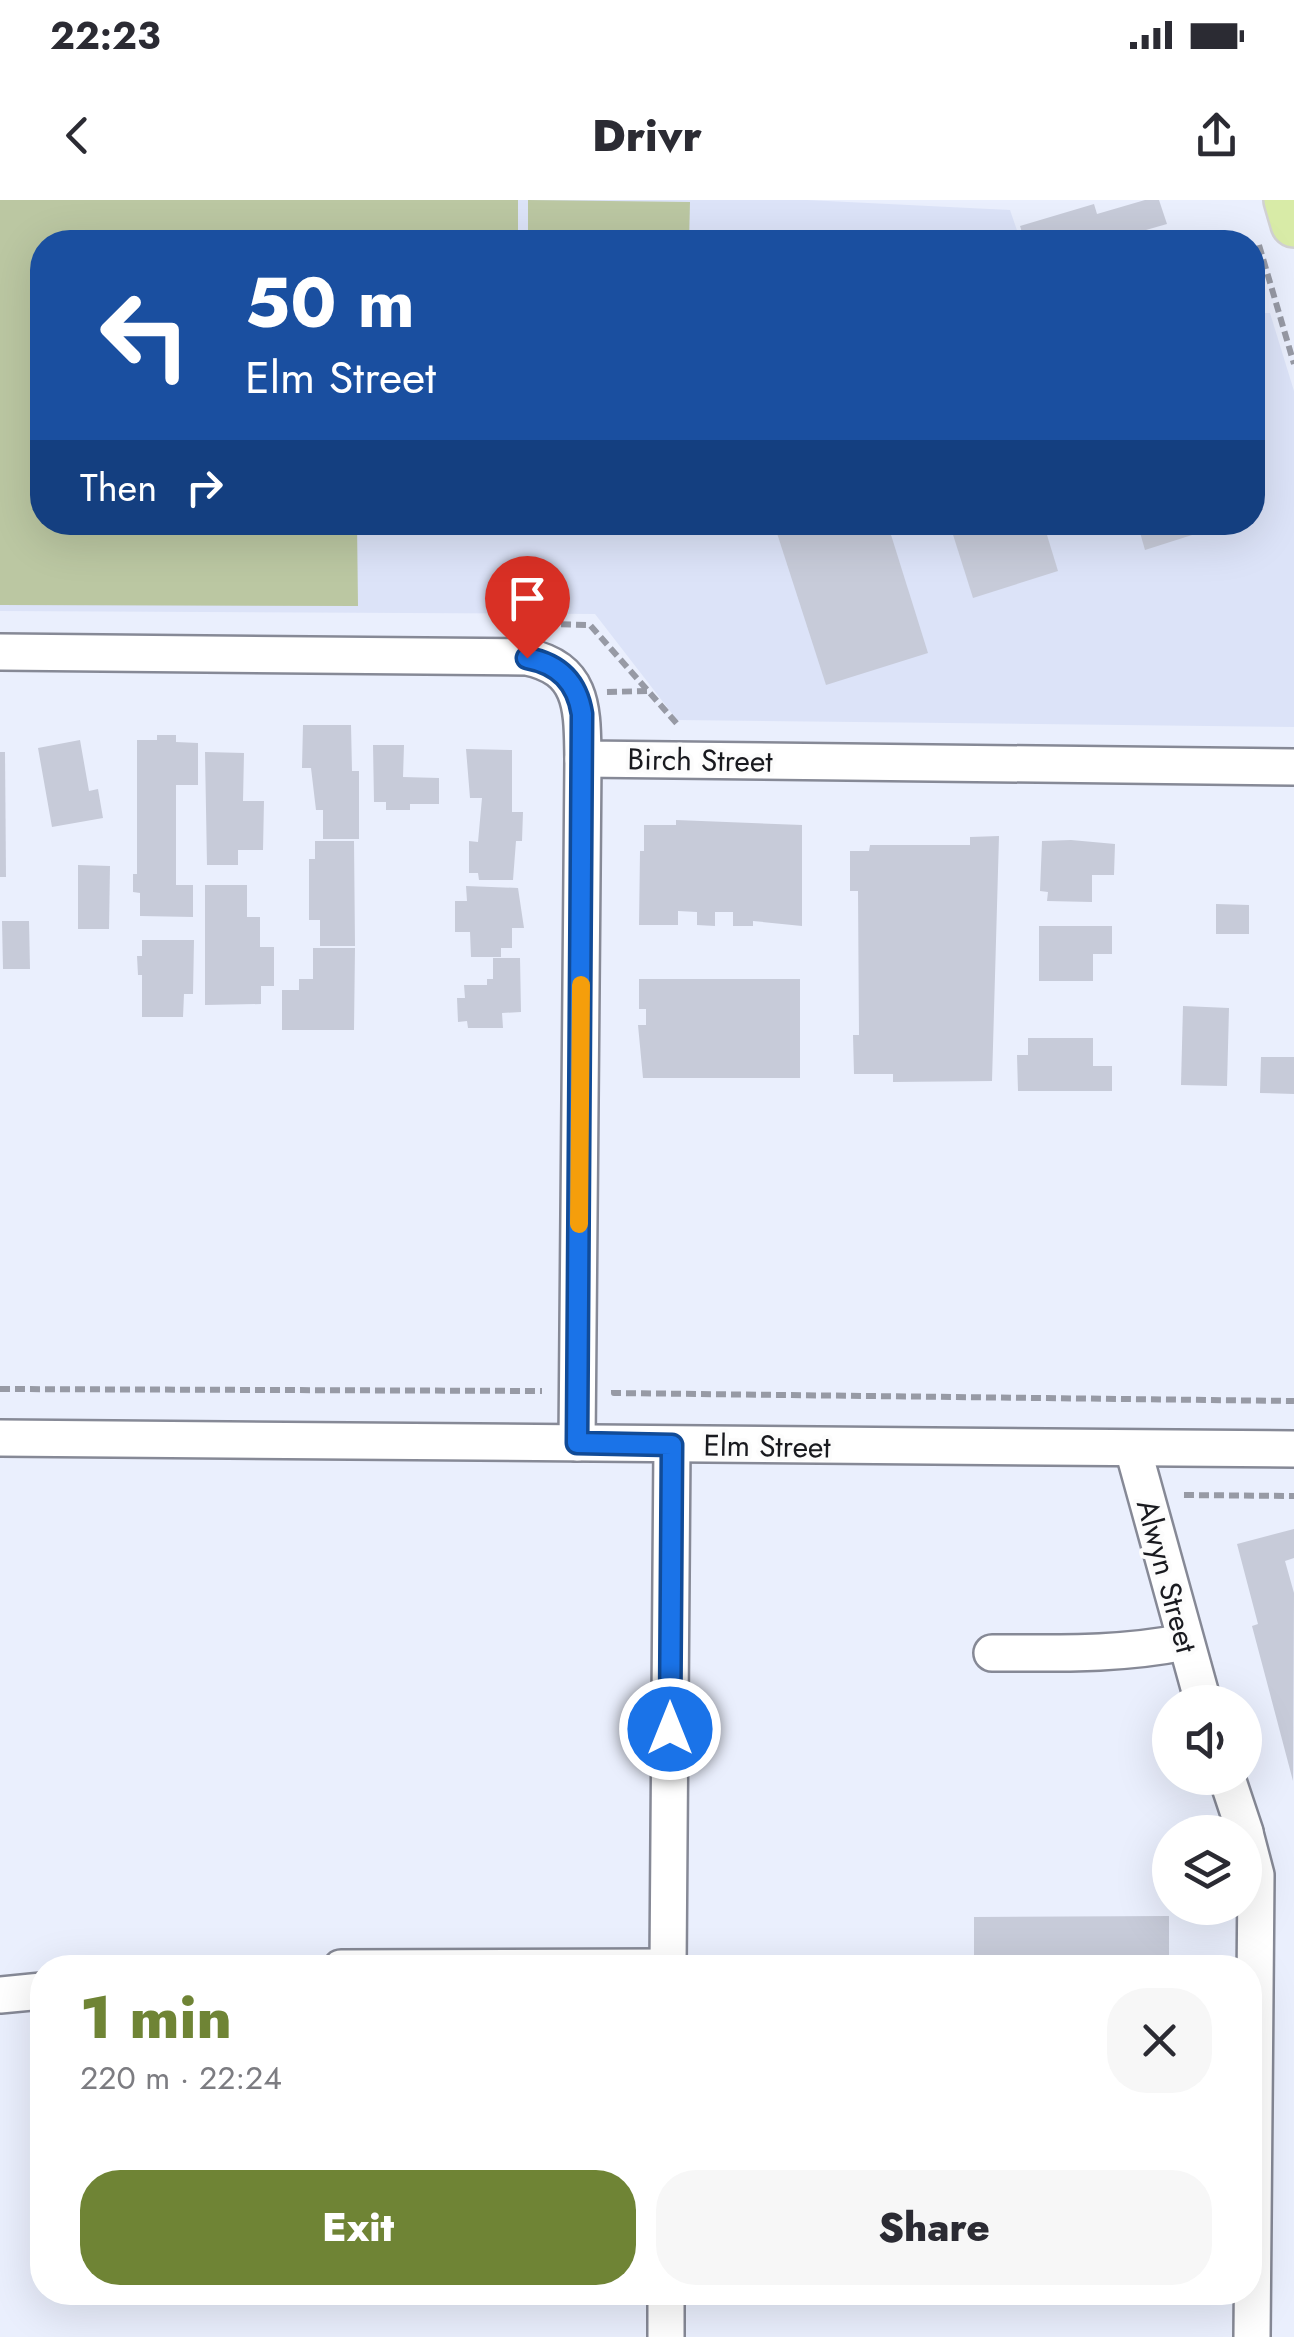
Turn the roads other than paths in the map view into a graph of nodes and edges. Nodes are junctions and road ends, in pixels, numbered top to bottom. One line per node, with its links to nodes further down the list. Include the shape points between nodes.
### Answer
1 (1287, 200): 2 (main road)
2 (1275, 231)
3 (0, 652): 4 (street, Birch Street, via 527,658 561,671 576,692)
4 (583, 759): 5 (street, Birch Street); 7 (street)
5 (1294, 767)
6 (0, 1438): 7 (street, Elm Street)
7 (577, 1443): 8 (street, Elm Street)
8 (672, 1445): 10 (street, Elm Street); 15 (street)
9 (1294, 1449): 10 (street, Elm Street)
10 (1133, 1450): 11 (street, Alwyn Street)
11 (1184, 1642): 12 (street); 13 (street, Alwyn Street)
12 (992, 1653)
13 (1198, 1685)
14 (1256, 1925): 16 (street)
15 (668, 1955)
16 (1255, 1955)
17 (30, 1992): 18 (street)
18 (0, 1994)
19 (666, 2305): 21 (street)
20 (1252, 2305): 22 (street)
21 (666, 2337)
22 (1252, 2337)

